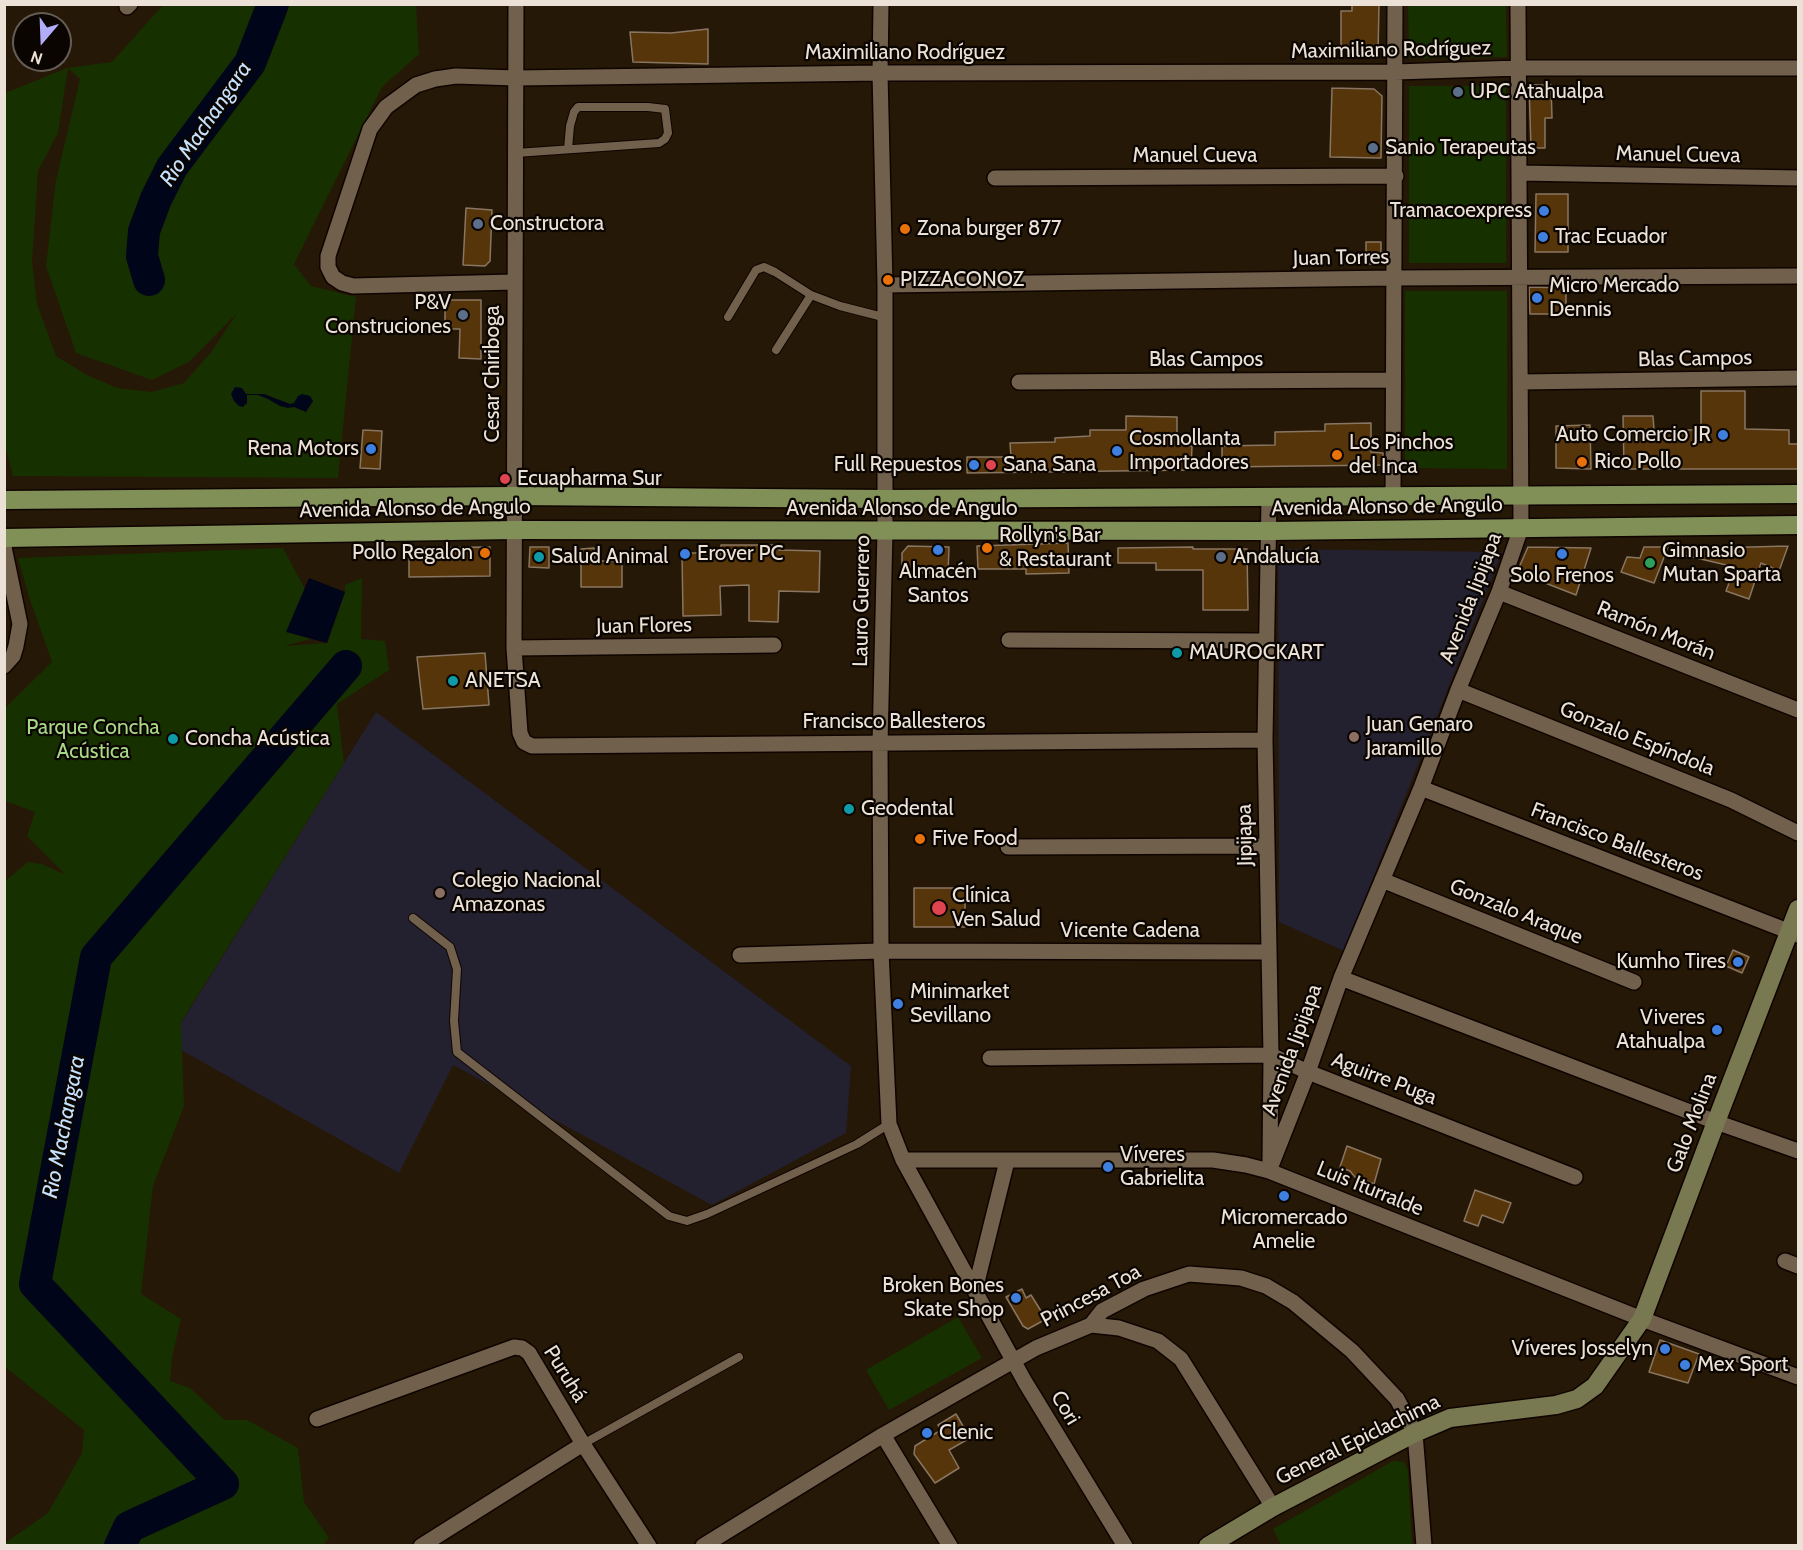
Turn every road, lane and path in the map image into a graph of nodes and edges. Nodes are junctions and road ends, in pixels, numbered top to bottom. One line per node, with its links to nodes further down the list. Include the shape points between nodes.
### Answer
1 (516, 4): 9 (street, Cesar Chiriboga)
2 (881, 4): 8 (street, Lauro Guerrero)
3 (1395, 4): 7 (street)
4 (1518, 4): 5 (street, Avenida Jipijapa)
5 (1519, 68): 6 (street, Maximiliano Rodríguez); 7 (street, Maximiliano Rodríguez); 12 (street, Avenida Jipijapa)
6 (1798, 68)
7 (1395, 72): 8 (street, Maximiliano Rodríguez); 13 (street)
8 (880, 73): 9 (street, Maximiliano Rodríguez); 20 (street, Lauro Guerrero)
9 (516, 78): 11 (street, Cesar Chiriboga); 19 (street, Maximiliano Rodríguez, via 435,79 416,85 386,107 370,129 328,256 333,277 354,286)
10 (568, 149): 10 (lane, via 659,143 668,133 664,110 578,106 570,126); 11 (lane)
11 (516, 153): 19 (street, Cesar Chiriboga)
12 (1520, 173): 15 (street, Manuel Cueva); 18 (street, Avenida Jipijapa)
13 (1396, 176): 14 (street, Manuel Cueva); 17 (street)
14 (995, 178)
15 (1798, 178)
16 (1798, 276): 18 (street, Juan Torres)
17 (1394, 278): 18 (street, Juan Torres); 20 (street, Juan Torres); 26 (street)
18 (1520, 278): 28 (street, Avenida Jipijapa)
19 (514, 282): 31 (street, Cesar Chiriboga)
20 (885, 285): 23 (street, Lauro Guerrero)
21 (811, 294): 22 (lane, via 764,267 756,270); 23 (lane); 24 (lane)
22 (728, 317)
23 (884, 317): 34 (street, Lauro Guerrero)
24 (776, 350)
25 (1798, 378): 28 (street, Blas Campos)
26 (1393, 380): 27 (street, Blas Campos); 33 (street)
27 (1019, 382)
28 (1521, 382): 30 (street, Avenida Jipijapa)
29 (1798, 494): 30 (main road, Avenida Alonso de Angulo)
30 (1521, 495): 33 (main road, Avenida Alonso de Angulo); 37 (street, Avenida Jipijapa)
31 (514, 496): 34 (main road, Avenida Alonso de Angulo); 35 (main road, Avenida Alonso de Angulo); 38 (street, Cesar Chiriboga)
32 (1269, 498): 33 (main road, Avenida Alonso de Angulo); 34 (main road, Avenida Alonso de Angulo); 40 (street, Jipijapa)
33 (1393, 498)
34 (885, 499): 39 (street, Lauro Guerrero)
35 (4, 500)
36 (1798, 525): 37 (main road, Avenida Alonso de Angulo)
37 (1521, 528): 40 (main road, Avenida Alonso de Angulo); 43 (street, Avenida Jipijapa)
38 (514, 530): 39 (main road, Avenida Alonso de Angulo); 41 (main road, Avenida Alonso de Angulo); 47 (street, Cesar Chiriboga)
39 (885, 531): 40 (main road, Avenida Alonso de Angulo); 53 (street, Lauro Guerrero)
40 (1269, 531): 45 (street, Jipijapa)
41 (4, 538)
42 (4, 547): 48 (street, via 20,624 13,656)
43 (1498, 592): 49 (street, Avenida Jipijapa); 50 (street, Ramón Morán)
44 (1009, 640): 45 (street)
45 (1266, 641): 51 (street, Jipijapa)
46 (774, 645): 47 (street, Juan Flores)
47 (514, 648): 52 (street, Cesar Chiriboga, via 520,733)
48 (4, 666)
49 (1458, 690): 54 (street, Avenida Jipijapa); 55 (street, Gonzalo Espíndola, via 1731,800)
50 (1798, 710)
51 (1265, 740): 53 (street, Francisco Ballesteros); 56 (street, Jipijapa)
52 (524, 742): 53 (street, Francisco Ballesteros, via 532,746)
53 (880, 744): 62 (street, Lauro Guerrero)
54 (1421, 788): 58 (street, Avenida Jipijapa); 61 (street, Francisco Ballesteros)
55 (1798, 833)
56 (1266, 846): 57 (street); 63 (street, Jipijapa)
57 (1008, 847)
58 (1382, 880): 65 (street, Avenida Jipijapa); 66 (street, Gonzalo Araque)
59 (1798, 909): 61 (street, Galo Molina)
60 (413, 918): 71 (lane, via 450,946 457,969 457,1052 669,1216 687,1221 707,1214 857,1144)
61 (1794, 933): 70 (street, Galo Molina)
62 (881, 951): 63 (street, Vicente Cadena); 64 (street, Vicente Cadena); 71 (street, Lauro Guerrero)
63 (1268, 952): 67 (street, Jipijapa)
64 (740, 955)
65 (1341, 978): 69 (street, Avenida Jipijapa); 70 (street)
66 (1634, 982)
67 (1271, 1055): 68 (street, Aguirre Puga); 69 (street, Aguirre Puga); 75 (street, Jipijapa)
68 (990, 1058)
69 (1308, 1072): 75 (street, Avenida Jipijapa); 76 (street, Aguirre Puga)
70 (1716, 1122): 72 (street); 78 (street, Galo Molina)
71 (889, 1124): 73 (street, Lauro Guerrero)
72 (1798, 1151)
73 (903, 1161): 74 (street, Luis Iturralde); 77 (street, Cori)
74 (1007, 1161): 75 (street, Luis Iturralde, via 1213,1160); 77 (street)
75 (1269, 1171): 78 (street, Luis Iturralde)
76 (1575, 1177)
77 (975, 1290): 81 (street, Cori)
78 (1642, 1319): 82 (street, Luis Iturralde); 84 (street, General Epiclachima, via 1595,1386 1577,1399 1450,1418)
79 (1091, 1325): 81 (street, Princesa Toa); 84 (street, Princesa Toa, via 1102,1311 1144,1289 1189,1274 1241,1278 1266,1286 1293,1302 1352,1351 1397,1400); 87 (street, via 1119,1328 1158,1341 1181,1359)
80 (739, 1357): 86 (lane)
81 (1014, 1361): 85 (street, Princesa Toa); 92 (street, Cori)
82 (1798, 1377)
83 (317, 1419): 86 (street, Puruhá, via 514,1347 529,1353)
84 (1414, 1433): 87 (street, General Epiclachima); 94 (street)
85 (884, 1435): 90 (street, Princesa Toa); 91 (street)
86 (583, 1444): 88 (street); 89 (street, Puruhá)
87 (1273, 1507): 93 (street, General Epiclachima)
88 (421, 1545)
89 (649, 1545)
90 (703, 1545)
91 (950, 1545)
92 (1125, 1545)
93 (1208, 1545)
94 (1424, 1545)

